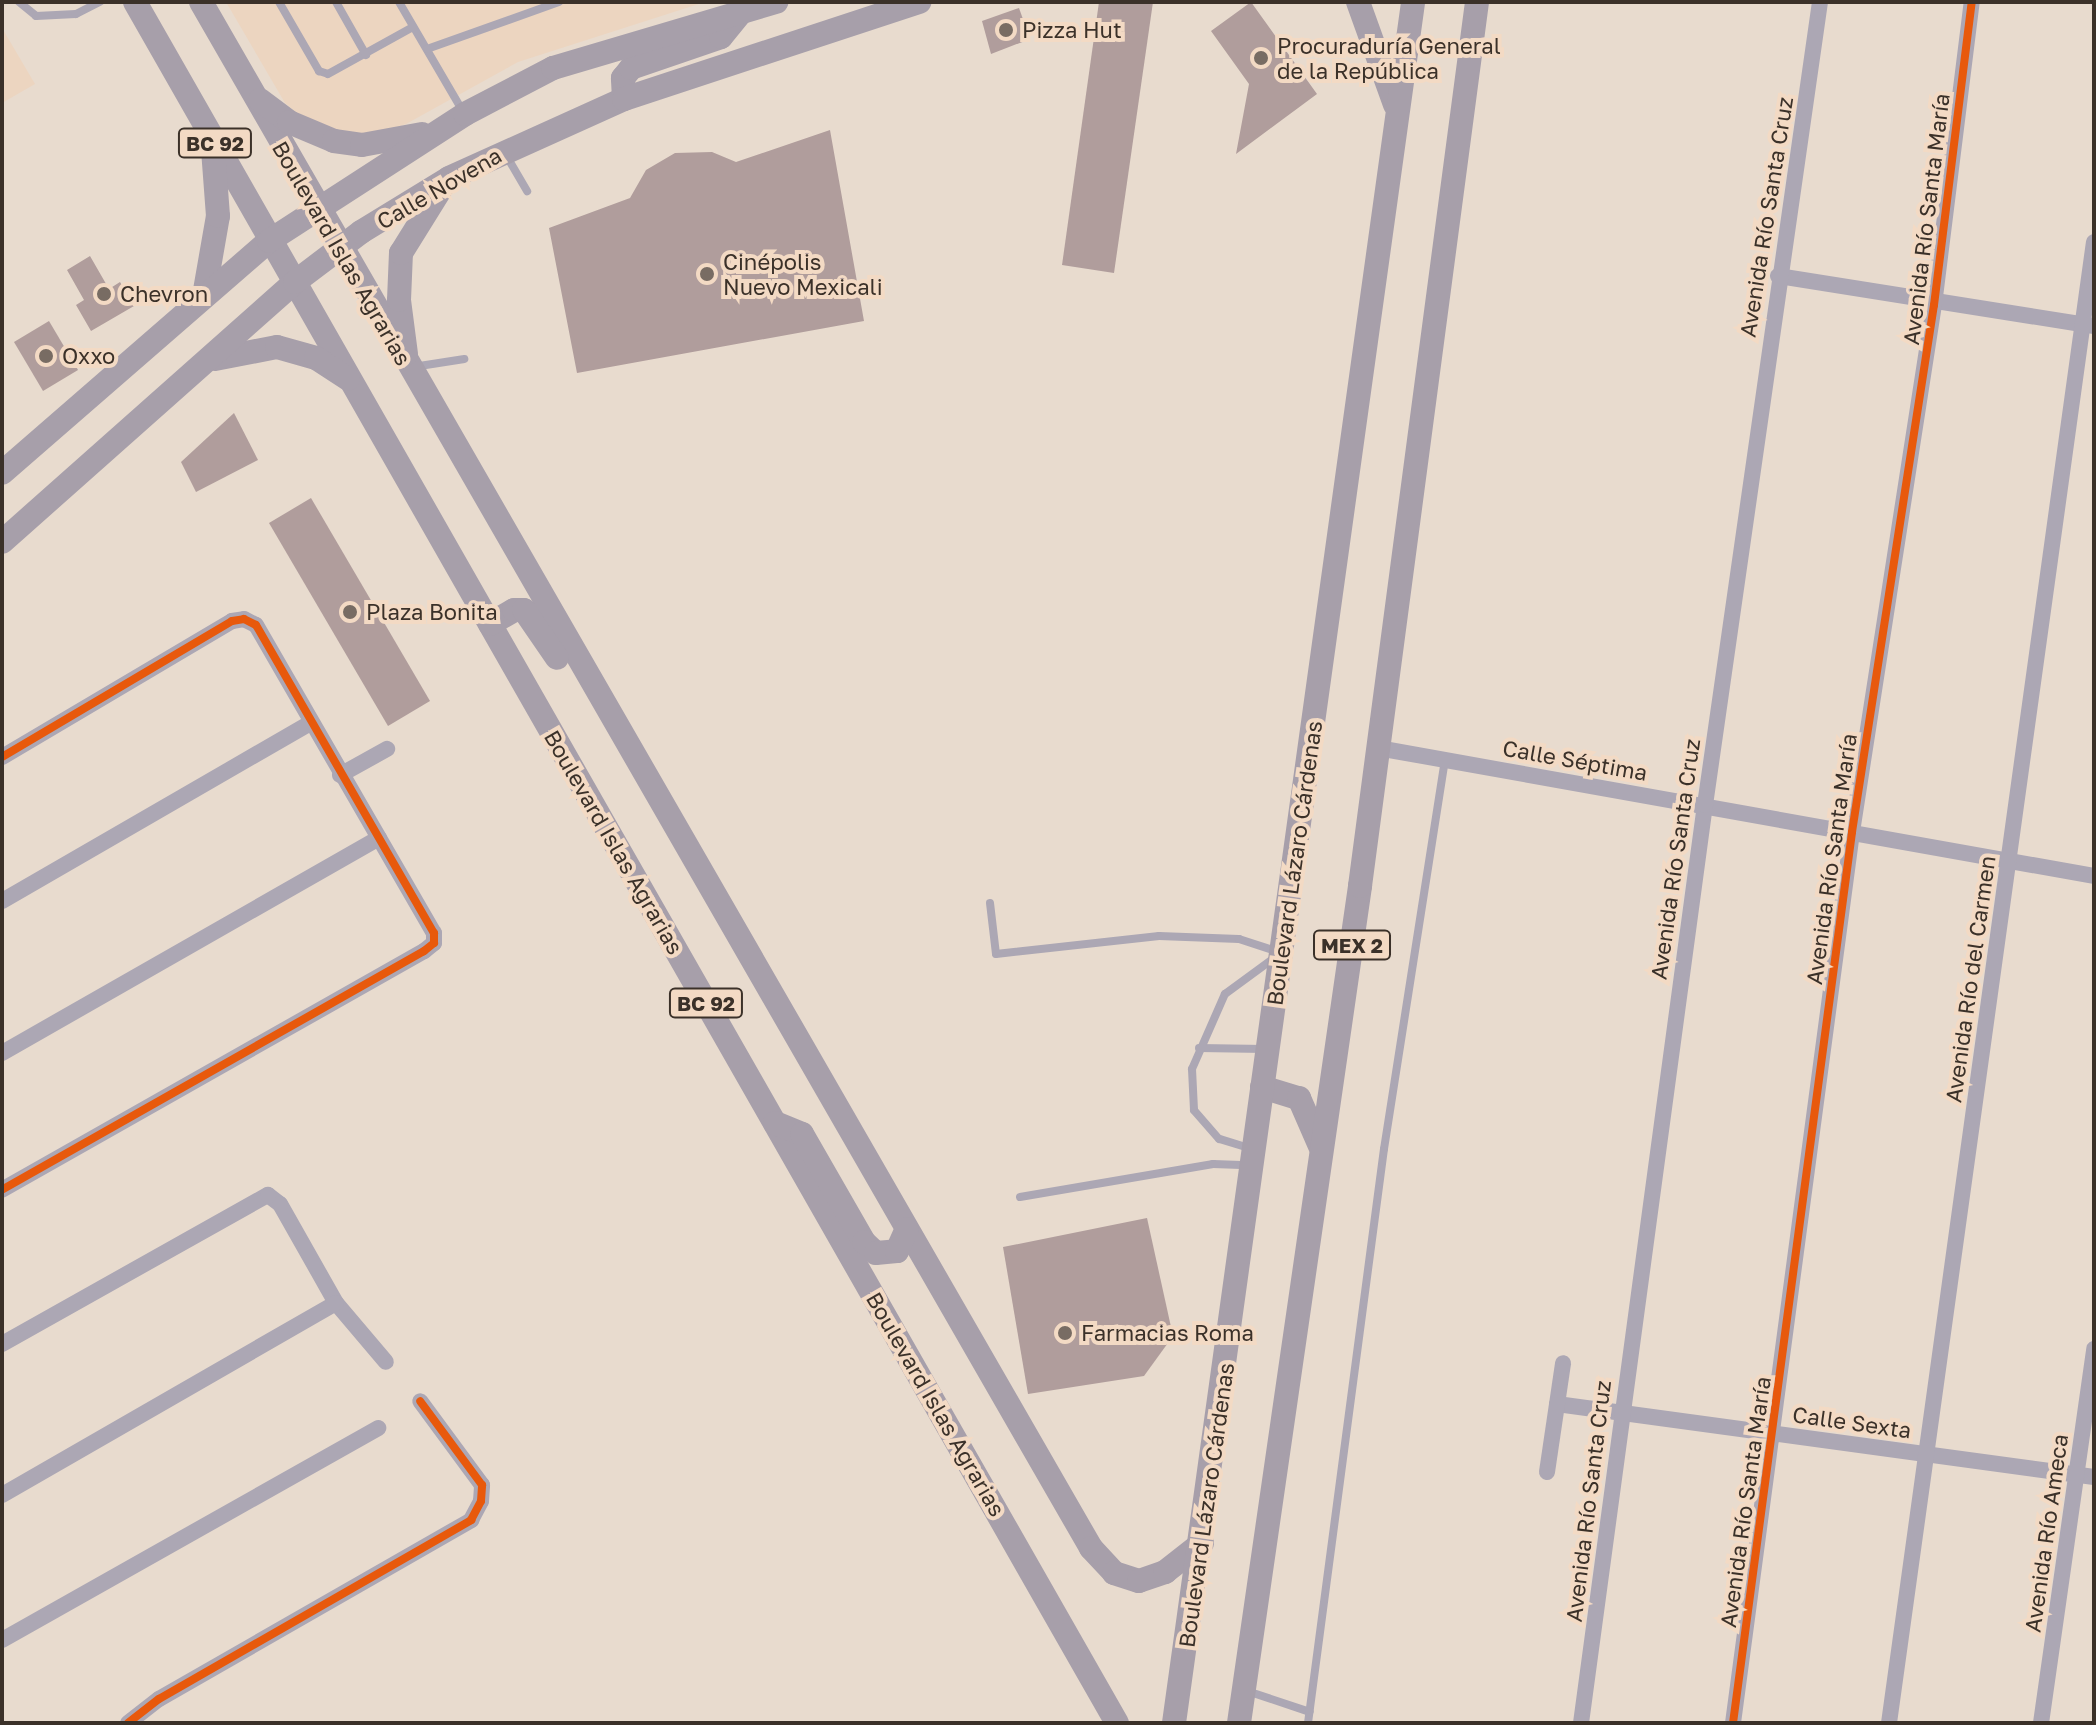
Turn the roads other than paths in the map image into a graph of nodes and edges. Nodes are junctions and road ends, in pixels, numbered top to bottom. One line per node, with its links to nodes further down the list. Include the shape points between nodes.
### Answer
1 (19, 2): 2 (lane, via 36,16 76,14)
2 (100, 2)
3 (135, 2): 25 (main road, Boulevard Islas Agrarias / BC 92)
4 (201, 2): 20 (main road, Boulevard Islas Agrarias / BC 92)
5 (279, 2): 19 (lane, via 319,71 339,73)
6 (336, 2): 19 (lane)
7 (400, 2): 17 (lane)
8 (559, 2): 18 (lane)
9 (776, 2): 16 (main road)
10 (919, 2): 21 (main road, Calle Novena)
11 (1358, 2): 22 (main road)
12 (1413, 2): 22 (main road, Boulevard Lázaro Cárdenas / MEX 2)
13 (1477, 2): 47 (main road, MEX 2)
14 (1820, 2): 33 (street, Avenida Río Santa Cruz)
15 (1972, 2): 36 (street, Avenida Río Santa María)
16 (742, 11): 21 (main road, via 721,37 631,68 623,78); 23 (main road, via 553,68)
17 (413, 27): 18 (lane); 19 (lane)
18 (427, 49): 23 (lane)
19 (366, 55)
20 (252, 94): 24 (main road, via 289,122 334,141 370,144); 29 (main road, Boulevard Islas Agrarias / BC 92)
21 (624, 99): 26 (main road, Calle Novena)
22 (1397, 112): 59 (main road, Boulevard Lázaro Cárdenas / MEX 2)
23 (465, 114): 24 (main road)
24 (436, 132): 29 (main road)
25 (210, 135): 30 (main road, Boulevard Islas Agrarias / BC 92); 35 (main road, via 218,216)
26 (503, 150): 27 (main road, Calle Novena); 28 (lane)
27 (449, 178): 32 (main road, Calle Novena); 40 (main road, via 401,253 399,300)
28 (527, 191)
29 (315, 208): 30 (main road); 32 (main road, Boulevard Islas Agrarias / BC 92)
30 (269, 241): 34 (main road, Boulevard Islas Agrarias / BC 92); 35 (main road)
31 (2094, 242): 37 (street, Avenida Río del Carmen)
32 (339, 247): 34 (main road, Calle Novena); 40 (main road, Boulevard Islas Agrarias / BC 92)
33 (1778, 276): 36 (street); 52 (street, Avenida Río Santa Cruz)
34 (295, 282): 39 (main road, Calle Novena); 41 (main road, Boulevard Islas Agrarias / BC 92)
35 (204, 296): 42 (main road)
36 (1934, 305): 37 (street); 53 (street, Avenida Río Santa María)
37 (2088, 325): 55 (street, Avenida Río del Carmen)
38 (464, 359): 40 (lane)
39 (198, 367): 41 (main road, via 236,351 277,347 316,358); 43 (main road, Calle Novena)
40 (409, 368): 45 (main road, Boulevard Islas Agrarias / BC 92)
41 (351, 381): 44 (main road, Boulevard Islas Agrarias / BC 92)
42 (2, 473)
43 (2, 542)
44 (490, 624): 45 (main road, via 514,610 526,611 568,675); 64 (main road, Boulevard Islas Agrarias / BC 92)
45 (601, 701): 69 (main road, Boulevard Islas Agrarias / BC 92)
46 (309, 724): 49 (street, via 256,625 244,619 232,621); 51 (street); 57 (street)
47 (1378, 748): 50 (street, Calle Séptima); 65 (main road, MEX 2)
48 (387, 749): 51 (street)
49 (2, 757)
50 (1445, 760): 52 (street, Calle Séptima); 88 (lane, via 1379,1179)
51 (340, 775): 54 (street)
52 (1705, 805): 53 (street, Calle Séptima); 77 (street, Avenida Río Santa Cruz)
53 (1852, 832): 55 (street, Calle Séptima); 79 (street, Avenida Río Santa María)
54 (379, 838): 62 (street); 67 (street, via 434,933 434,943)
55 (2010, 860): 56 (street, Calle Séptima); 80 (street, Avenida Río del Carmen)
56 (2094, 876)
57 (2, 901)
58 (990, 903): 59 (lane, via 996,954 1159,936 1239,939)
59 (1282, 952): 60 (lane, via 1225,994); 61 (main road, Boulevard Lázaro Cárdenas / MEX 2)
60 (1199, 1048): 61 (lane, via 1218,1053); 66 (lane, via 1190,1084 1194,1110 1219,1139)
61 (1268, 1049): 63 (main road, Boulevard Lázaro Cárdenas / MEX 2)
62 (2, 1053)
63 (1262, 1087): 65 (main road, via 1299,1098); 66 (main road, Boulevard Lázaro Cárdenas / MEX 2)
64 (775, 1123): 69 (main road, via 802,1134 876,1253 897,1251); 91 (main road, Boulevard Islas Agrarias / BC 92)
65 (1322, 1152): 87 (main road, MEX 2)
66 (1252, 1157): 68 (lane); 85 (main road, Boulevard Lázaro Cárdenas / MEX 2)
67 (2, 1190)
68 (1020, 1197)
69 (907, 1229): 85 (main road, Boulevard Islas Agrarias / BC 92, via 1102,1563 1122,1578 1139,1581 1165,1572)
70 (336, 1303): 71 (street, via 280,1204 268,1195); 73 (street); 84 (street)
71 (2, 1344)
72 (2094, 1349): 82 (street, Avenida Río Ameca)
73 (386, 1362)
74 (1563, 1363): 76 (street)
75 (420, 1401): 90 (street, via 482,1485 471,1520 159,1699)
76 (1557, 1404): 77 (street, Calle Sexta); 81 (street)
77 (1621, 1413): 79 (street, Calle Sexta); 94 (street, Avenida Río Santa Cruz)
78 (378, 1428): 86 (street)
79 (1772, 1433): 80 (street, Calle Sexta); 95 (street, Avenida Río Santa María)
80 (1925, 1454): 82 (street, Calle Sexta); 96 (street, Avenida Río del Carmen)
81 (1547, 1472)
82 (2077, 1475): 83 (street, Calle Sexta); 97 (street, Avenida Río Ameca)
83 (2094, 1477)
84 (2, 1495)
85 (1202, 1543): 92 (main road, Boulevard Lázaro Cárdenas / MEX 2)
86 (2, 1640)
87 (1244, 1690): 88 (lane); 89 (main road, MEX 2)
88 (1310, 1712): 93 (lane)
89 (1241, 1720)
90 (128, 1723)
91 (1117, 1723)
92 (1174, 1723)
93 (1308, 1723)
94 (1581, 1723)
95 (1733, 1723)
96 (1889, 1723)
97 (2041, 1723)

